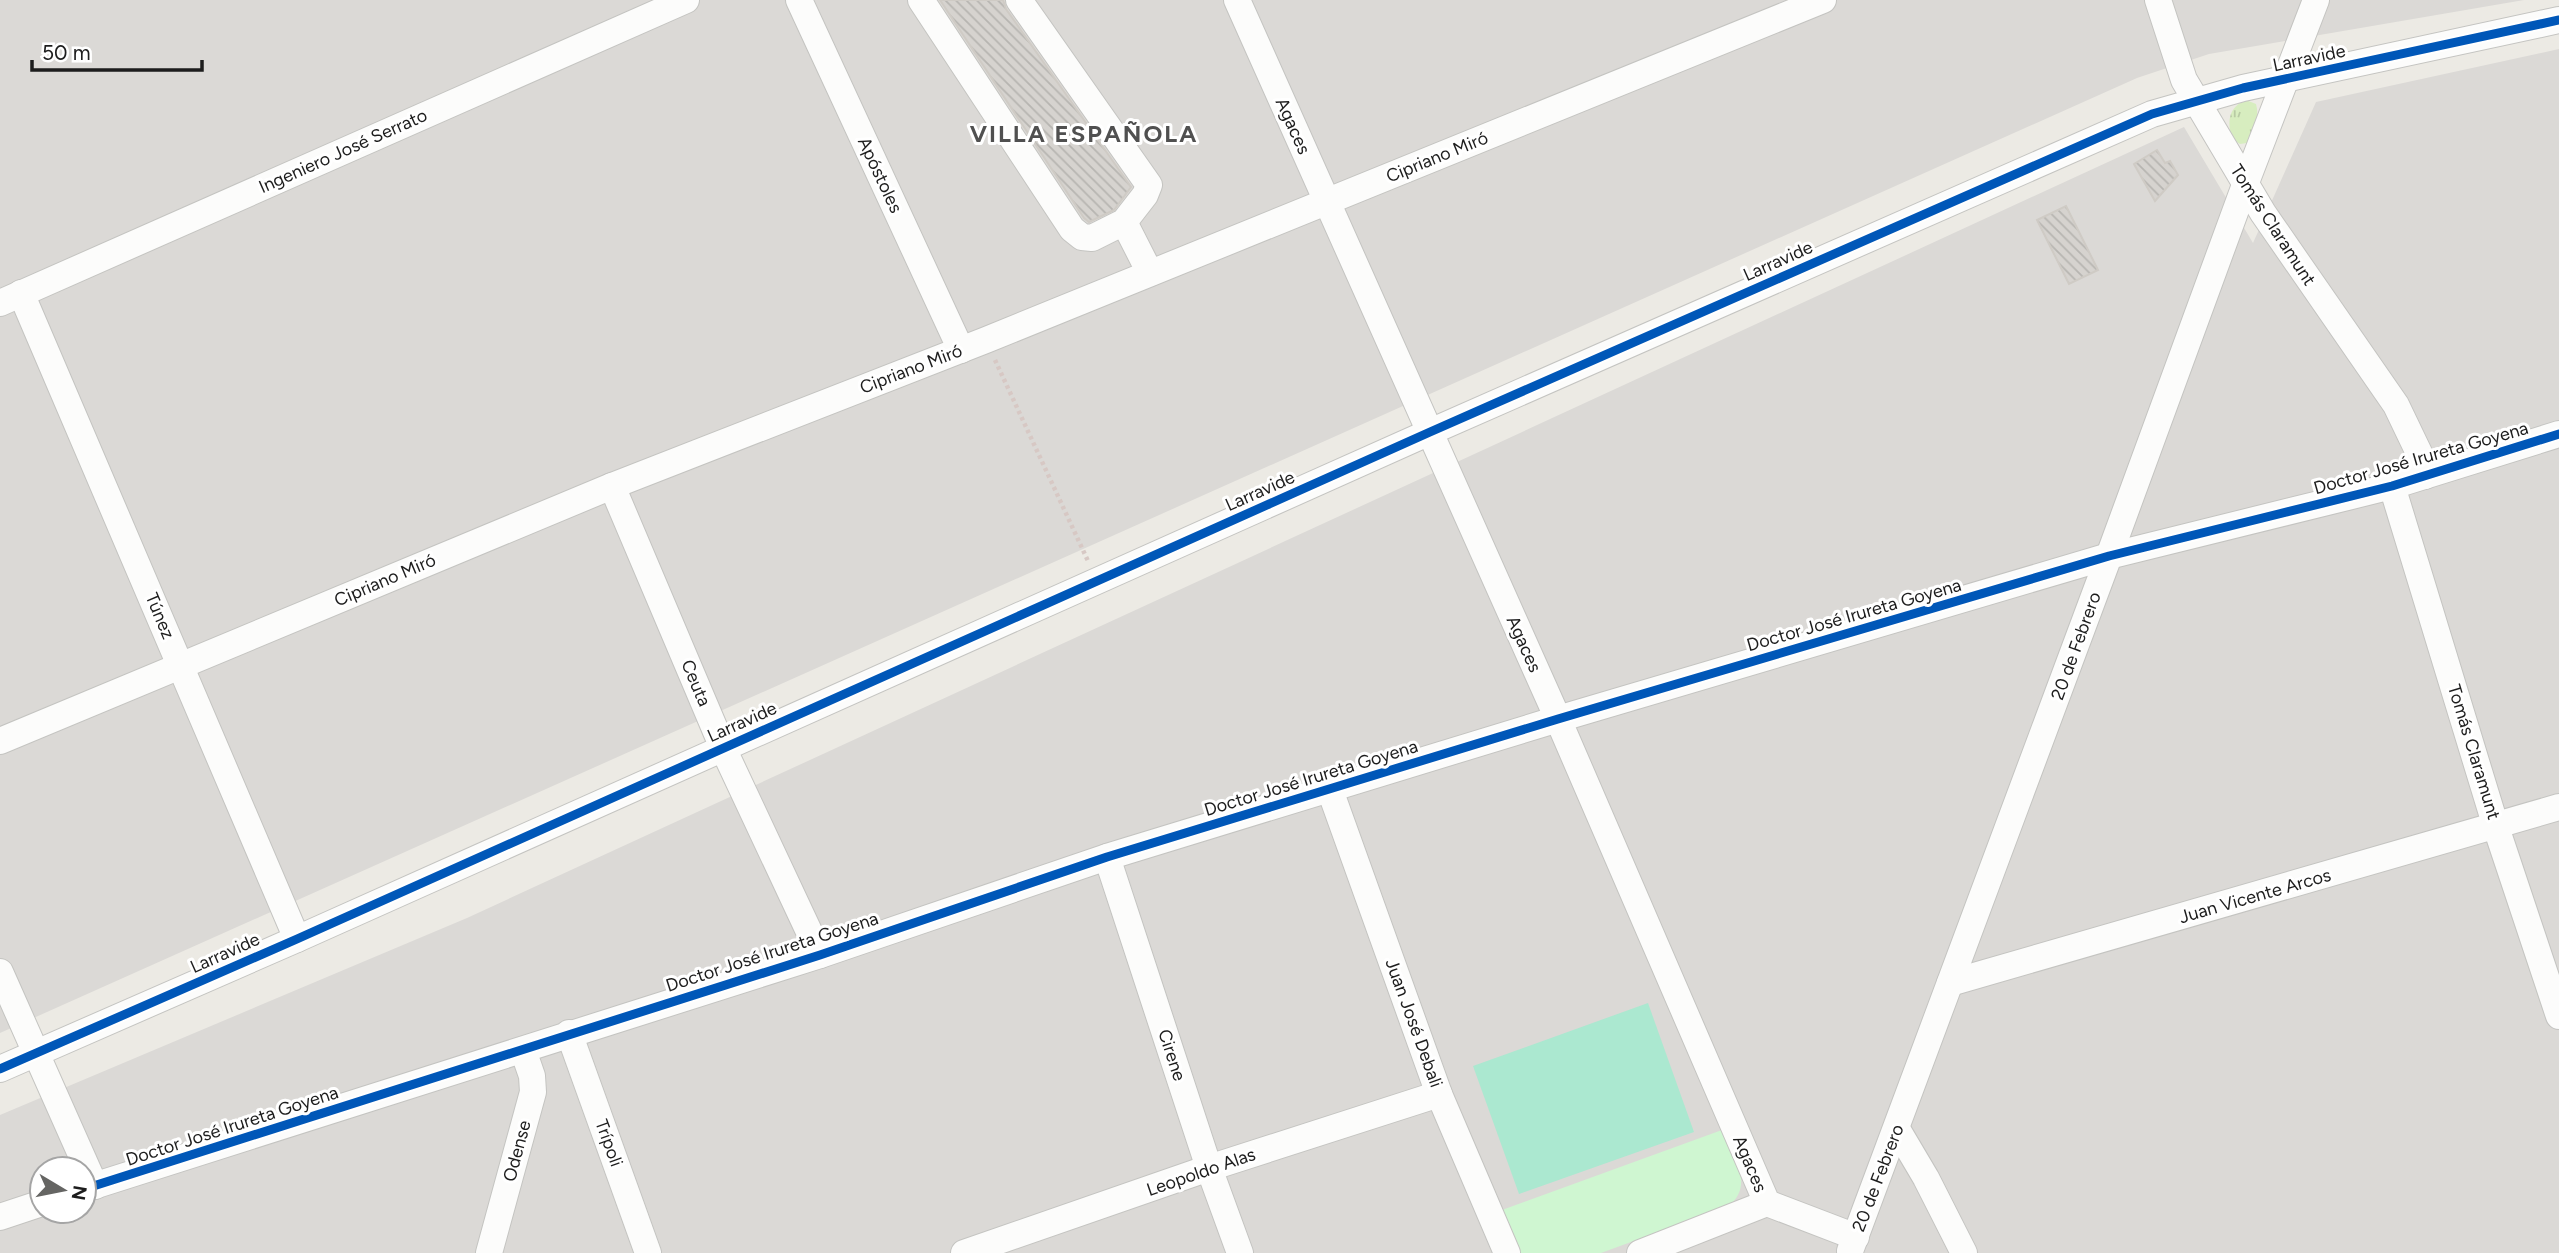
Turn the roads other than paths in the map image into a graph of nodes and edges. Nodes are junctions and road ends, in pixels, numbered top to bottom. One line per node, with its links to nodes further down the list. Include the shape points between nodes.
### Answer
1 (686, 0): 16 (street, Ingeniero José Serrato)
2 (799, 0): 17 (street, Apóstoles)
3 (921, 0): 14 (street, via 1072,229 1092,238)
4 (1019, 0): 14 (street, via 1149,184)
5 (1237, 0): 13 (street, Agaces)
6 (1823, 0): 13 (street, Cipriano Miró)
7 (2158, 0): 11 (street, Tomás Claramunt)
8 (2316, 0): 10 (street, 20 de Febrero)
9 (2559, 20): 10 (street, Larravide)
10 (2286, 79): 11 (street, Larravide); 12 (street, 20 de Febrero)
11 (2195, 100): 12 (street, Tomás Claramunt); 18 (street, Larravide, via 2152,114)
12 (2245, 185): 20 (street, Tomás Claramunt, via 2396,405); 23 (street, 20 de Febrero)
13 (1328, 202): 15 (street, Cipriano Miró); 18 (street, Agaces)
14 (1124, 222): 15 (street)
15 (1150, 273): 17 (street, Cipriano Miró)
16 (10, 298): 24 (street, Túnez)
17 (961, 350): 21 (street, Cipriano Miró)
18 (1430, 432): 25 (street, Agaces); 27 (street, Larravide)
19 (2559, 434): 20 (street, Doctor José Irureta Goyena)
20 (2425, 476): 22 (street, Doctor José Irureta Goyena)
21 (612, 486): 24 (street, Cipriano Miró); 27 (street, Ceuta)
22 (2392, 486): 23 (street, Doctor José Irureta Goyena); 30 (street, Tomás Claramunt)
23 (2109, 556): 25 (street, Doctor José Irureta Goyena); 35 (street, 20 de Febrero)
24 (181, 665): 26 (street, Cipriano Miró); 32 (street, Túnez)
25 (1558, 719): 28 (street, Doctor José Irureta Goyena); 46 (street, Agaces)
26 (0, 741)
27 (723, 748): 32 (street, Larravide); 33 (street, Ceuta)
28 (1330, 790): 31 (street, Doctor José Irureta Goyena); 41 (street, Juan José Debali)
29 (2559, 807): 30 (street, Juan Vicente Arcos)
30 (2496, 827): 35 (street, Juan Vicente Arcos); 36 (street, Tomás Claramunt)
31 (1107, 857): 33 (street, Doctor José Irureta Goyena); 44 (street, Cirene)
32 (297, 939): 39 (street, Larravide)
33 (820, 955): 37 (street, Doctor José Irureta Goyena)
34 (0, 972): 39 (street)
35 (1950, 983): 42 (street, 20 de Febrero)
36 (2559, 1016)
37 (569, 1033): 38 (street, Doctor José Irureta Goyena); 51 (street, Trípoli)
38 (523, 1050): 45 (street, Doctor José Irureta Goyena); 50 (street, Odense, via 533,1092)
39 (37, 1052): 40 (street, Larravide); 43 (street)
40 (0, 1069)
41 (1439, 1094): 44 (street, Leopoldo Alas); 54 (street, Juan José Debali)
42 (1896, 1129): 49 (street, 20 de Febrero); 56 (street)
43 (77, 1155)
44 (1209, 1168): 52 (street, Leopoldo Alas); 53 (street, Cirene)
45 (98, 1184)
46 (1767, 1203): 49 (street, Agaces); 55 (street)
47 (28, 1208): 48 (street)
48 (0, 1217)
49 (1852, 1245)
50 (489, 1253)
51 (648, 1253)
52 (964, 1253)
53 (1240, 1253)
54 (1507, 1253)
55 (1640, 1253)
56 (1964, 1253)

